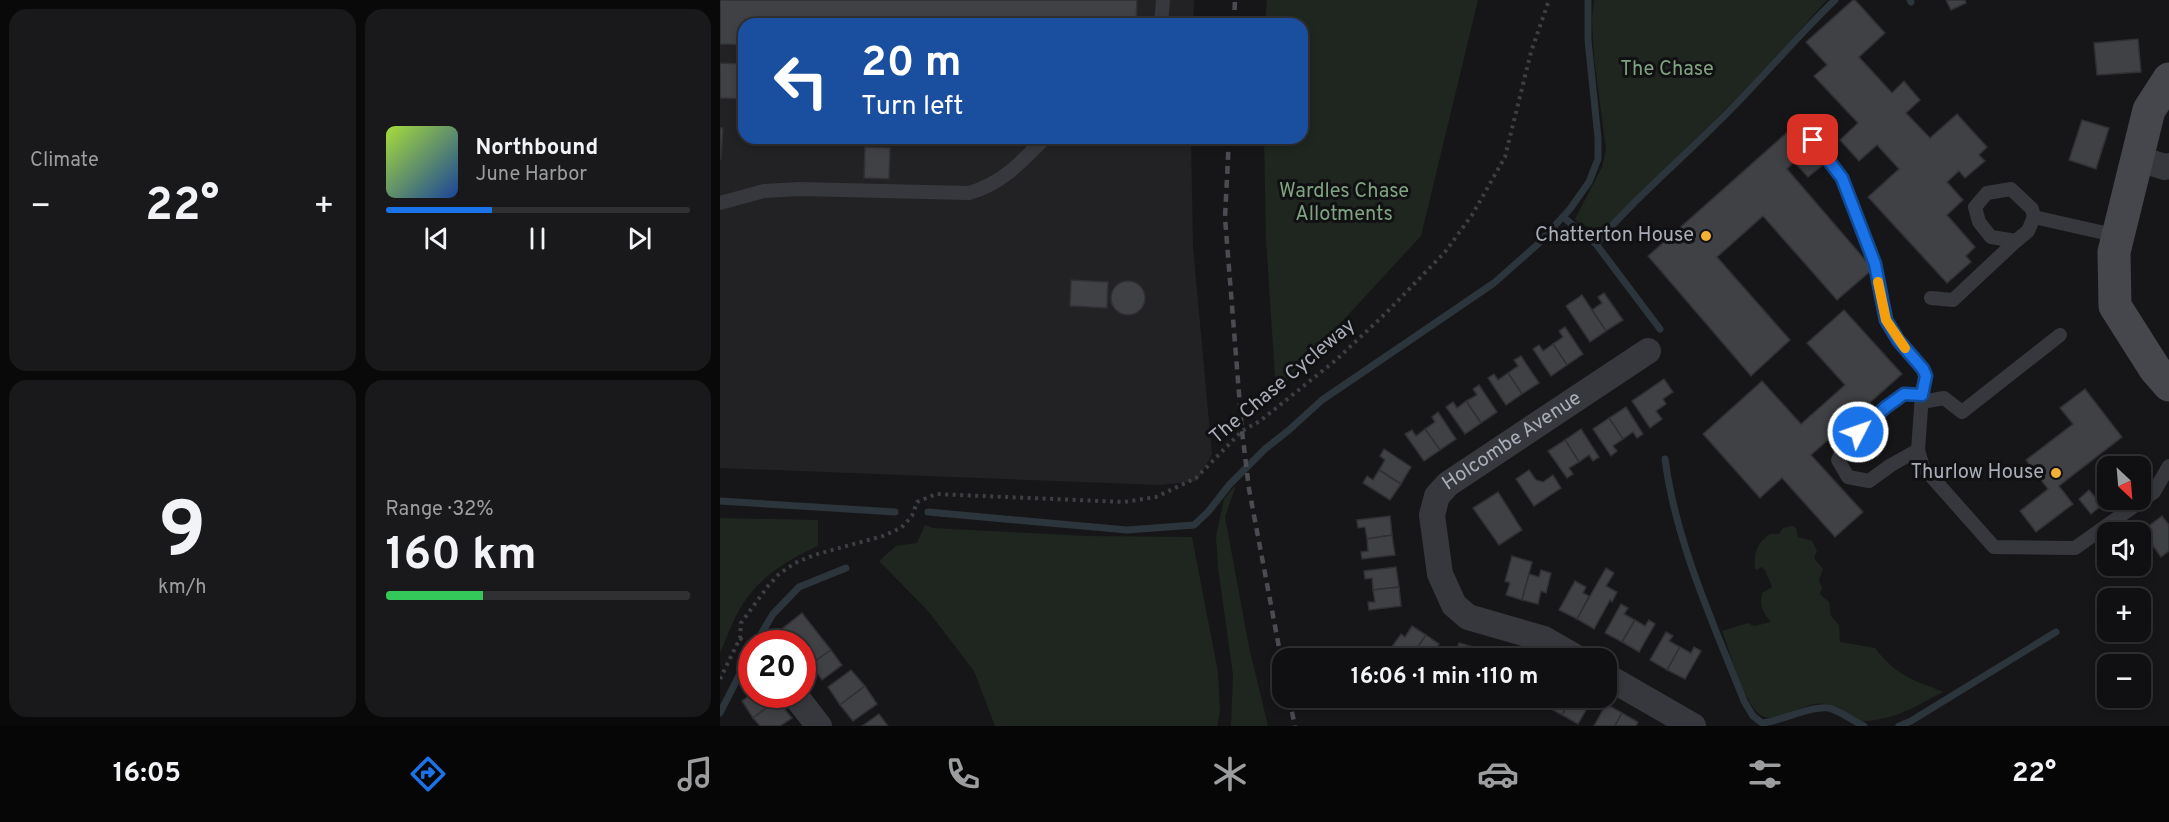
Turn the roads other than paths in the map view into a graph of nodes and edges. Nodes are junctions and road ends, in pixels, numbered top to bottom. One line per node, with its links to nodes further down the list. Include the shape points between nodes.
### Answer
1 (1163, 0): 2 (lane)
2 (1162, 18)
3 (2169, 79): 6 (main road, via 2149,110)
4 (1813, 140): 15 (lane, via 1842,178 1875,264 1886,320 1926,376)
5 (1039, 144): 7 (lane, via 1004,178 986,189 969,193 764,190)
6 (2154, 163): 9 (main road)
7 (720, 203)
8 (2034, 217): 9 (lane); 10 (lane, via 2028,231); 10 (lane, via 2032,209 2011,189 1987,193 1975,207 1979,222 1991,237)
9 (2118, 236): 14 (main road, via 2114,252 2115,306)
10 (2016, 241): 11 (lane, via 1953,300)
11 (1931, 298)
12 (2060, 336): 15 (lane, via 1962,412 1944,398)
13 (1648, 351): 18 (street, Holcombe Avenue, via 1448,484 1437,496 1432,515 1440,574 1454,605 1468,617 1544,639)
14 (2169, 385)
15 (1922, 399): 16 (lane); 16 (lane, via 1904,394 1848,440 1838,459 1848,477 1869,481)
16 (1918, 450): 17 (lane, via 1923,467 1994,547 2075,548 2154,492)
17 (2169, 466)
18 (1560, 648)
19 (1617, 682): 22 (street)
20 (805, 708): 21 (street)
21 (819, 726)
22 (1693, 726)

